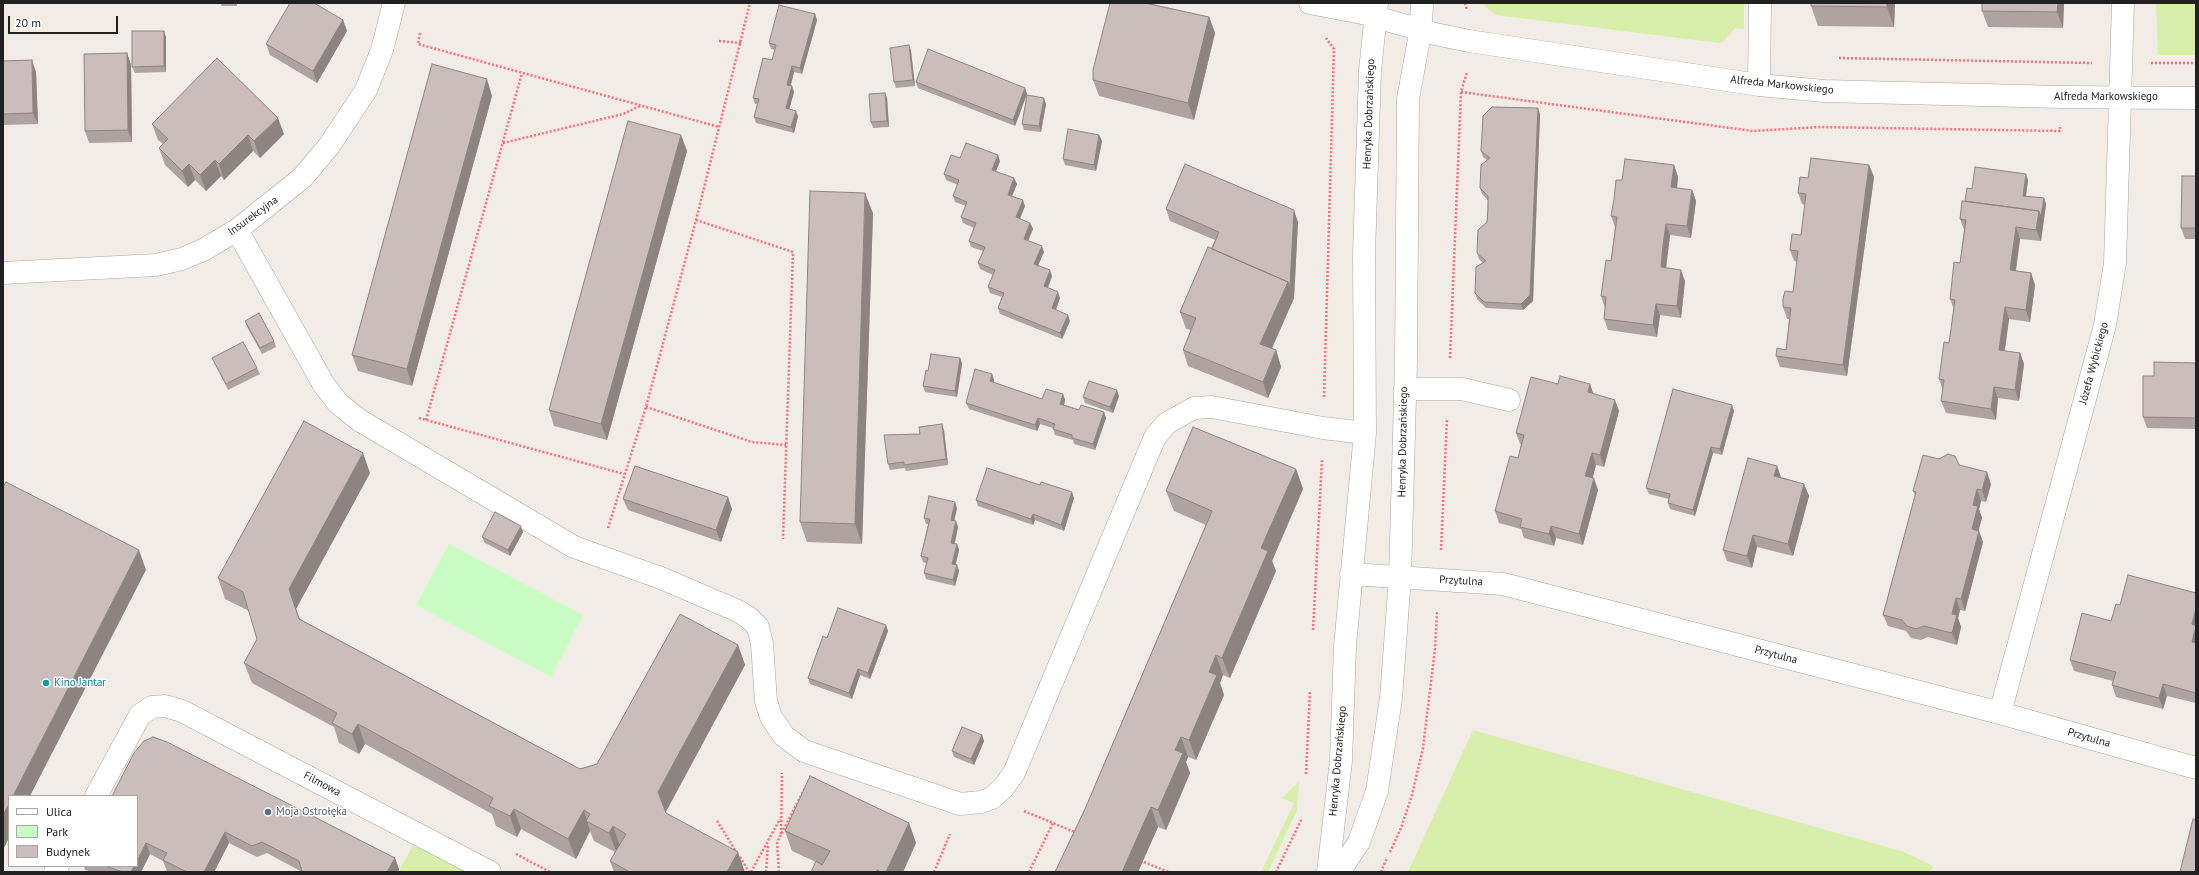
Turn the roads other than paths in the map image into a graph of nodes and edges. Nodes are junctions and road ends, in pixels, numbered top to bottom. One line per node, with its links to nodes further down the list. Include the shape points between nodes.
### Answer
1 (394, 3): 11 (street, Insurekcyjna, via 382,50 366,90 329,146 302,178)
2 (1310, 3): 6 (street, Alfreda Markowskiego)
3 (1422, 3): 7 (street, Henryka Dobrzańskiego)
4 (1760, 3): 8 (street)
5 (2123, 3): 9 (street, Józefa Wybickiego)
6 (1376, 10): 7 (street, Alfreda Markowskiego); 15 (street, Henryka Dobrzańskiego, via 1370,71 1364,254)
7 (1421, 28): 8 (street, Alfreda Markowskiego, via 1435,34 1469,41); 13 (street, Henryka Dobrzańskiego, via 1408,99)
8 (1759, 85): 9 (street, Alfreda Markowskiego, via 1824,91)
9 (2120, 97): 10 (street, Alfreda Markowskiego); 18 (street, Józefa Wybickiego, via 2115,263 2105,325)
10 (2196, 98)
11 (237, 230): 12 (street, Insurekcyjna, via 203,250 182,259 156,265); 15 (street, via 324,385 338,403 359,420 567,543 661,578 738,611 758,627 762,644 766,701 771,717 784,736 804,751 963,804 992,798 1004,788 1014,773 1155,437 1167,423 1194,408 1212,407 1323,428)
12 (3, 273)
13 (1405, 389): 14 (street, via 1462,389); 17 (street, Henryka Dobrzańskiego)
14 (1509, 400)
15 (1365, 433): 16 (street, Henryka Dobrzańskiego)
16 (1351, 574): 17 (street, Przytulna); 22 (street, Henryka Dobrzańskiego, via 1340,761)
17 (1400, 577): 18 (street, Przytulna, via 1503,584); 23 (street, Henryka Dobrzańskiego, via 1391,698 1377,791 1358,842)
18 (2000, 713): 19 (street, Przytulna)
19 (2196, 768)
20 (97, 795): 21 (street, Filmowa, via 140,715 152,707 165,706 182,711)
21 (490, 872)
22 (1328, 872)
23 (1339, 872)

